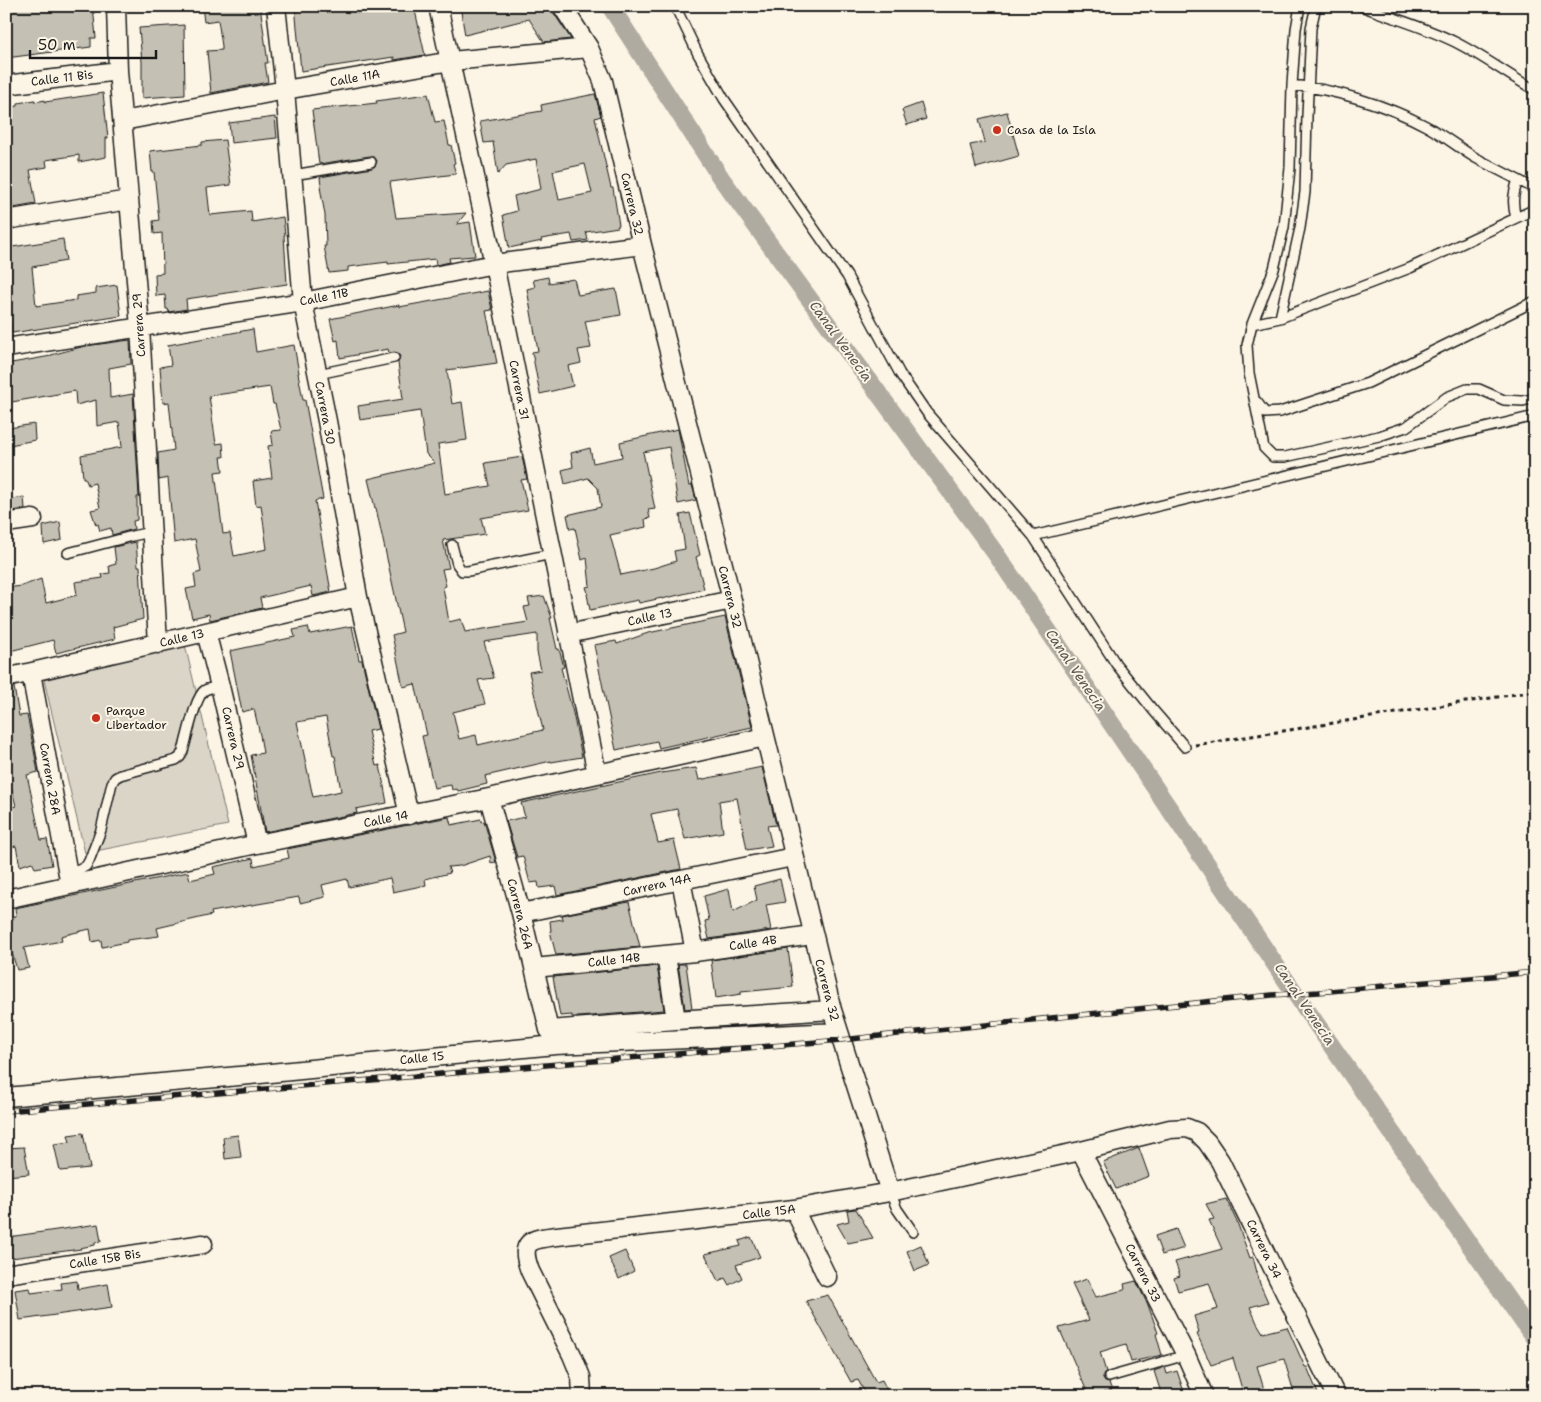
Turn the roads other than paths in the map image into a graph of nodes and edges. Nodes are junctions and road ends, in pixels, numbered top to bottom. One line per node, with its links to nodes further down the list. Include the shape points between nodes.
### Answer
1 (116, 6): 11 (street, Carrera 29)
2 (276, 6): 15 (street, Carrera 30)
3 (438, 6): 10 (street, Carrera 31)
4 (562, 6): 9 (street, Carrera 32)
5 (675, 6): 42 (lane, via 724,99 847,276 900,374 927,413)
6 (1300, 6): 13 (lane)
7 (1316, 6): 14 (lane, via 1311,28)
8 (1361, 6): 16 (lane, via 1454,41)
9 (589, 48): 10 (street, Calle 11A); 26 (street, Carrera 32, via 603,81)
10 (451, 61): 15 (street, Calle 11A); 27 (street, Carrera 31)
11 (118, 71): 12 (street, Calle 11 Bis); 17 (street, Carrera 29)
12 (6, 85)
13 (1292, 86): 14 (lane); 31 (lane, via 1290,168 1284,227 1274,270)
14 (1308, 87): 20 (lane, via 1364,101 1425,126); 30 (lane, via 1305,192)
15 (286, 90): 17 (street, Calle 11A); 19 (street, Carrera 30)
16 (1535, 90)
17 (123, 121): 22 (street, Carrera 29)
18 (371, 162): 19 (lane)
19 (292, 175): 28 (street, Carrera 30)
20 (1518, 180): 21 (lane); 24 (lane, via 1513,201)
21 (1535, 189)
22 (129, 200): 25 (street); 32 (street, Carrera 29)
23 (1535, 208): 24 (lane)
24 (1516, 218): 30 (lane, via 1410,268)
25 (6, 220)
26 (642, 245): 27 (street, Calle 11B); 47 (street, Carrera 32)
27 (494, 264): 28 (street, Calle 11B); 45 (street, Carrera 31)
28 (303, 302): 32 (street, Calle 11B); 35 (street, Carrera 30)
29 (1535, 302): 36 (lane, via 1368,384 1280,412 1265,413)
30 (1280, 318): 31 (lane)
31 (1252, 324): 36 (lane, via 1247,345)
32 (140, 327): 33 (street, Calle 11B); 41 (street, Carrera 29)
33 (6, 348)
34 (394, 358): 35 (lane)
35 (318, 374): 46 (street, Carrera 30)
36 (1255, 398): 37 (lane, via 1264,448 1273,457 1285,457 1406,427 1447,397 1467,389 1479,388 1504,400)
37 (1535, 398)
38 (1535, 416): 42 (lane)
39 (34, 519): 40 (street)
40 (6, 523)
41 (151, 532): 44 (lane); 50 (street, Carrera 29)
42 (1033, 536): 55 (lane, via 1116,664)
43 (452, 545): 45 (lane, via 456,564 468,571)
44 (68, 553)
45 (552, 554): 49 (street, Carrera 31)
46 (358, 597): 48 (street, Calle 13); 58 (street, Carrera 30)
47 (732, 600): 49 (street, Calle 13); 54 (street, Carrera 32)
48 (206, 632): 50 (street, Calle 13); 53 (street, Carrera 29)
49 (568, 634): 56 (street, Carrera 31)
50 (158, 644): 51 (street, Calle 13)
51 (31, 673): 52 (street, Calle 13); 61 (street, Carrera 28A)
52 (6, 678)
53 (220, 686): 59 (street, Carrera 29); 61 (lane, via 206,689 200,695 180,757 120,775 112,783 101,830 89,861)
54 (765, 737): 56 (street, Calle 14); 60 (street, Carrera 32)
55 (1185, 747)
56 (597, 774): 57 (street, Calle 14)
57 (489, 798): 58 (street, Calle 14); 64 (street, Carrera 26A)
58 (409, 815): 59 (street, Calle 14)
59 (258, 844): 61 (street, Calle 14)
60 (793, 857): 62 (street, Carrera 14A); 65 (street, Carrera 32)
61 (69, 878): 63 (street, Calle 14)
62 (681, 880): 64 (street, Carrera 14A); 66 (street)
63 (6, 899)
64 (520, 913): 68 (street, Carrera 26A)
65 (812, 935): 66 (street, Calle 4B); 69 (street, Carrera 32)
66 (694, 952): 67 (street, Calle 14B)
67 (666, 955): 68 (street, Calle 14B); 70 (street)
68 (534, 968): 70 (street, Carrera 26A, via 549,1030)
69 (832, 1010): 70 (street); 71 (street, Carrera 32)
70 (676, 1020)
71 (838, 1032): 72 (street, Calle 15, via 554,1045); 75 (street, Carrera 32)
72 (6, 1097)
73 (1170, 1129): 74 (street, Calle 15A); 85 (street, Carrera 34, via 1186,1128 1197,1132 1220,1161)
74 (1081, 1152): 75 (street, Calle 15A); 81 (street, Carrera 33)
75 (890, 1192): 76 (street, Calle 15A); 77 (lane)
76 (794, 1210): 80 (street); 83 (street, Calle 15A, via 532,1241 527,1246 525,1257 572,1355 581,1377)
77 (913, 1232)
78 (203, 1244): 79 (street, Calle 15B Bis)
79 (6, 1274)
80 (827, 1277)
81 (1186, 1355): 82 (lane); 84 (street, Carrera 33)
82 (1109, 1377)
83 (582, 1396)
84 (1204, 1396)
85 (1336, 1396)

